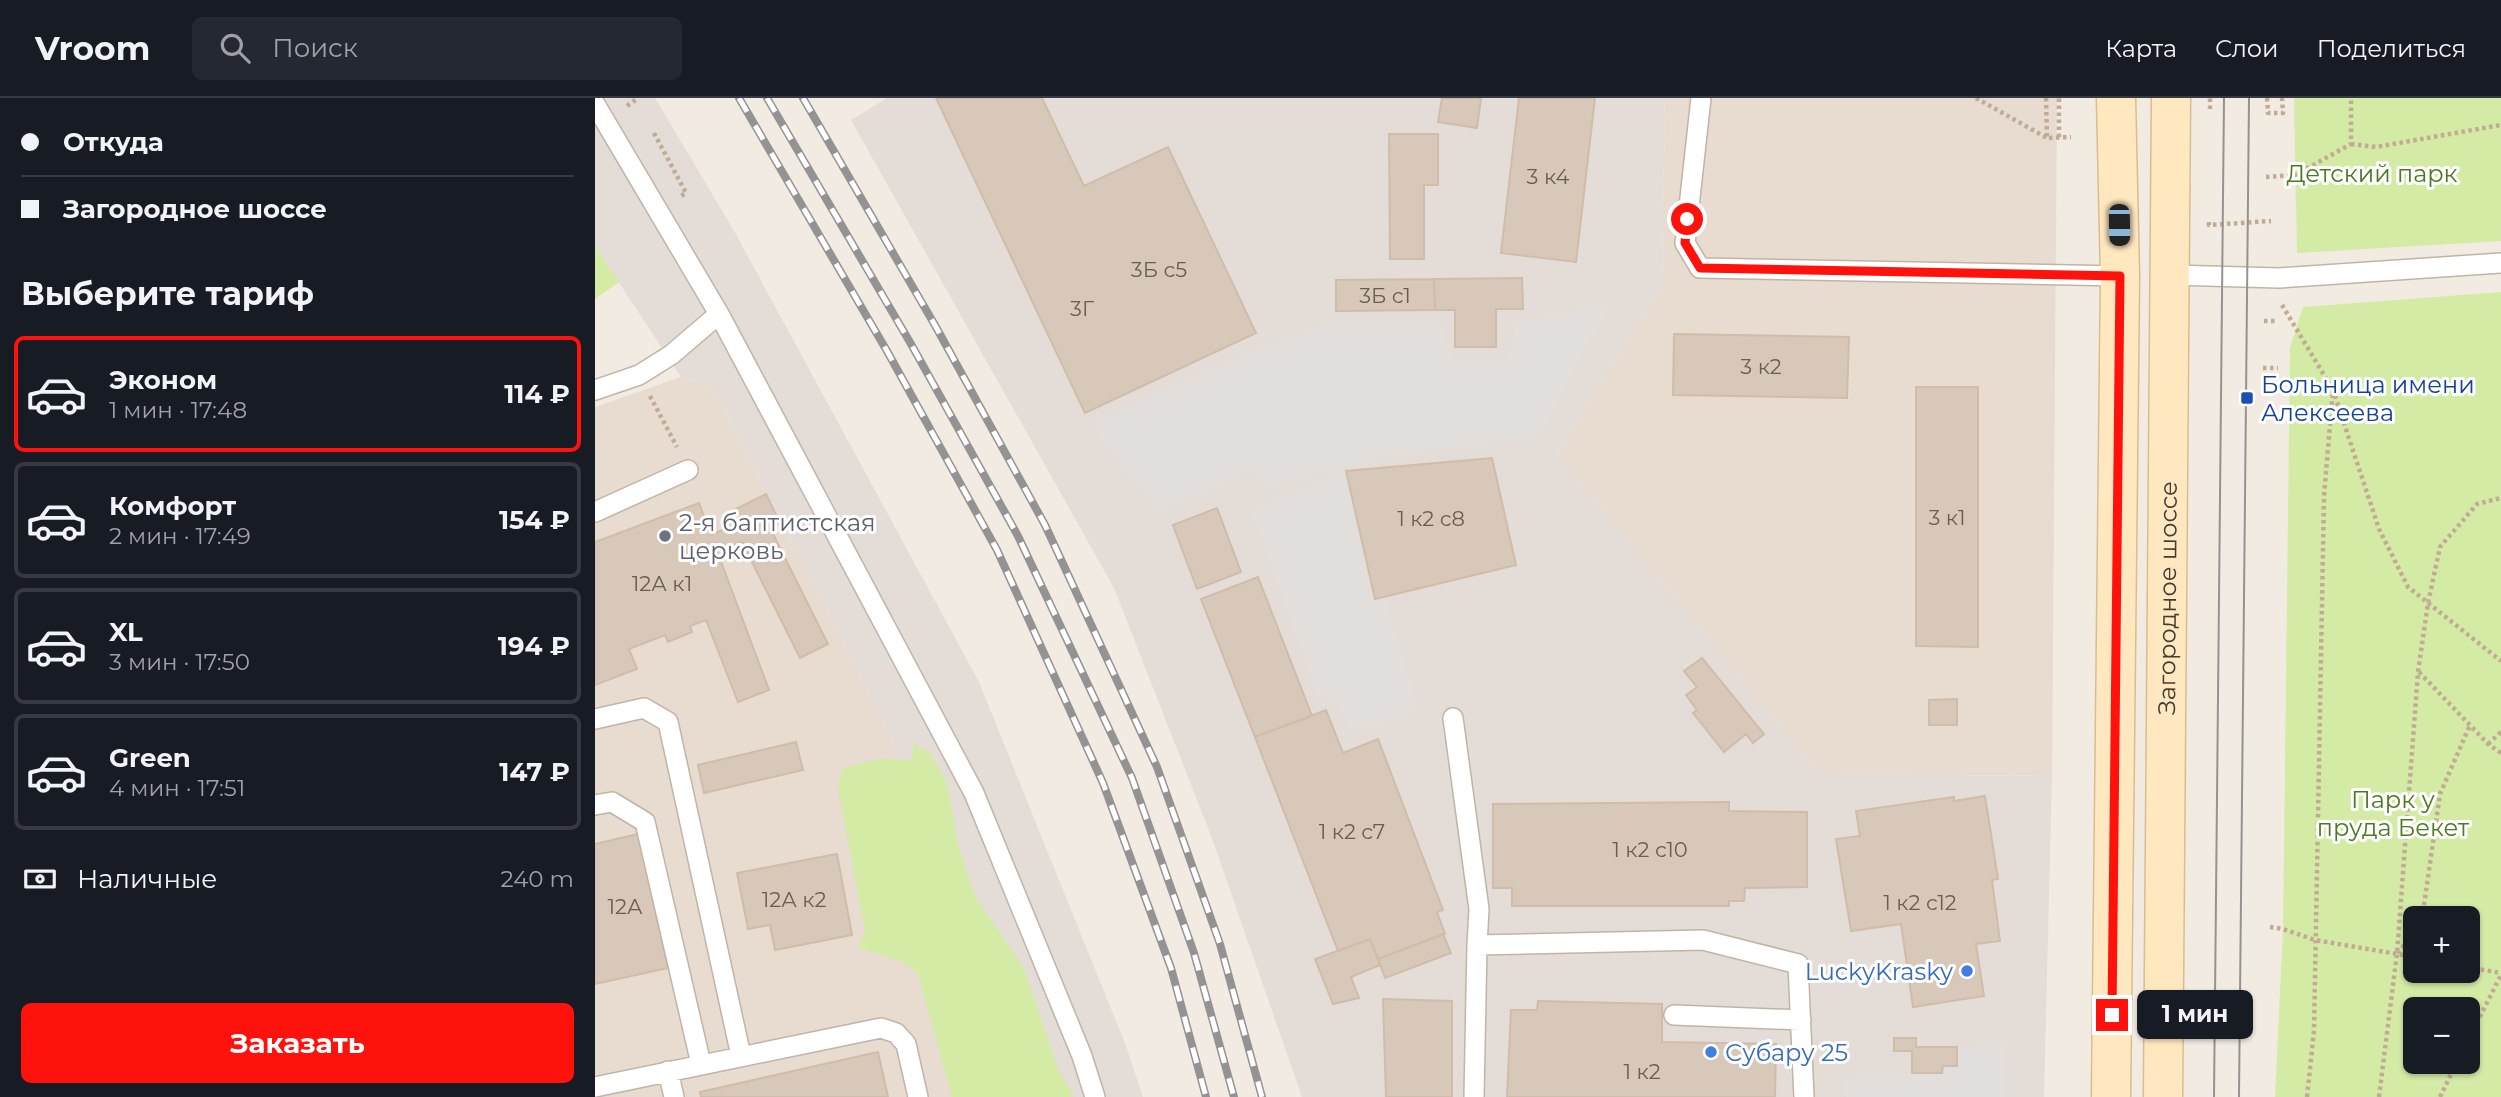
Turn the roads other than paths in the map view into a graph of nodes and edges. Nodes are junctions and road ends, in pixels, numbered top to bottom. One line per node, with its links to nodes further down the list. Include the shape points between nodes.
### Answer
1 (1701, 98): 7 (lane, via 1685,243 1700,268)
2 (2116, 98): 7 (main road, Загородное шоссе)
3 (2171, 98): 6 (main road, Загородное шоссе)
4 (595, 104): 8 (lane)
5 (2501, 263): 6 (lane, via 2279,278)
6 (2171, 275): 28 (main road, Загородное шоссе)
7 (2120, 276): 27 (main road, Загородное шоссе)
8 (719, 314): 9 (lane, via 639,375); 24 (lane, via 974,793)
9 (595, 390)
10 (688, 470): 11 (lane)
11 (595, 512)
12 (1453, 718): 15 (lane, via 1479,909)
13 (595, 719): 18 (lane, via 644,708 668,722)
14 (595, 805): 19 (lane, via 612,802 645,822)
15 (1477, 944): 17 (lane, via 1703,940 1798,964); 25 (lane)
16 (1674, 1015): 17 (lane)
17 (1801, 1020): 26 (lane)
18 (741, 1056): 19 (lane); 23 (lane, via 881,1028 896,1033 906,1044)
19 (701, 1064): 20 (lane)
20 (668, 1071): 21 (lane); 22 (lane)
21 (595, 1087)
22 (674, 1097)
23 (918, 1097)
24 (1095, 1097)
25 (1474, 1097)
26 (1804, 1097)
27 (2111, 1097)
28 (2164, 1097)

